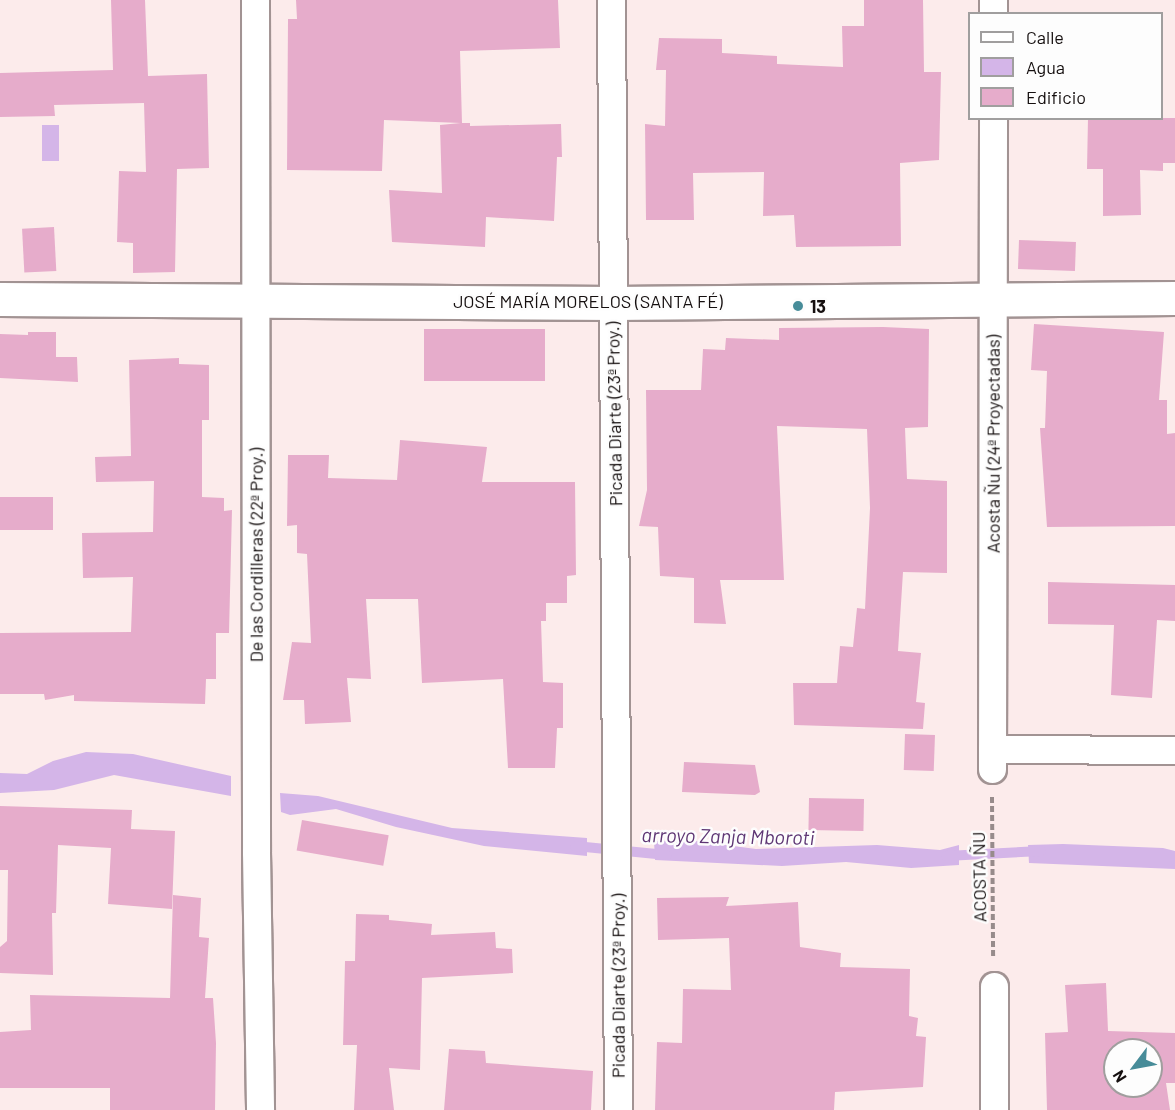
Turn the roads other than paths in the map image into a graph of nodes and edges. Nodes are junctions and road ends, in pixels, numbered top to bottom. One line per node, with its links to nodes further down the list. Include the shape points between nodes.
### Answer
1 (255, 0): 6 (street, De las Cordilleras (22ª Proy.))
2 (611, 0): 8 (street, Picada Diarte (23ª Proy.))
3 (993, 120): 7 (street, Acosta Ñu (24ª Proyectadas))
4 (1175, 298): 7 (street, JOSÉ MARÍA MORELOS (SANTA FÉ))
5 (0, 299): 6 (street, JOSÉ MARÍA MORELOS (SANTA FÉ))
6 (255, 299): 8 (street, JOSÉ MARÍA MORELOS (SANTA FÉ)); 11 (street, De las Cordilleras (22ª Proy.))
7 (993, 299): 8 (street, JOSÉ MARÍA MORELOS (SANTA FÉ)); 9 (street, Acosta Ñu (24ª Proyectadas), via 992,759)
8 (613, 303): 12 (street, Picada Diarte (23ª Proy.))
9 (1175, 750)
10 (994, 986): 13 (street)
11 (260, 1110)
12 (618, 1110)
13 (994, 1110)

